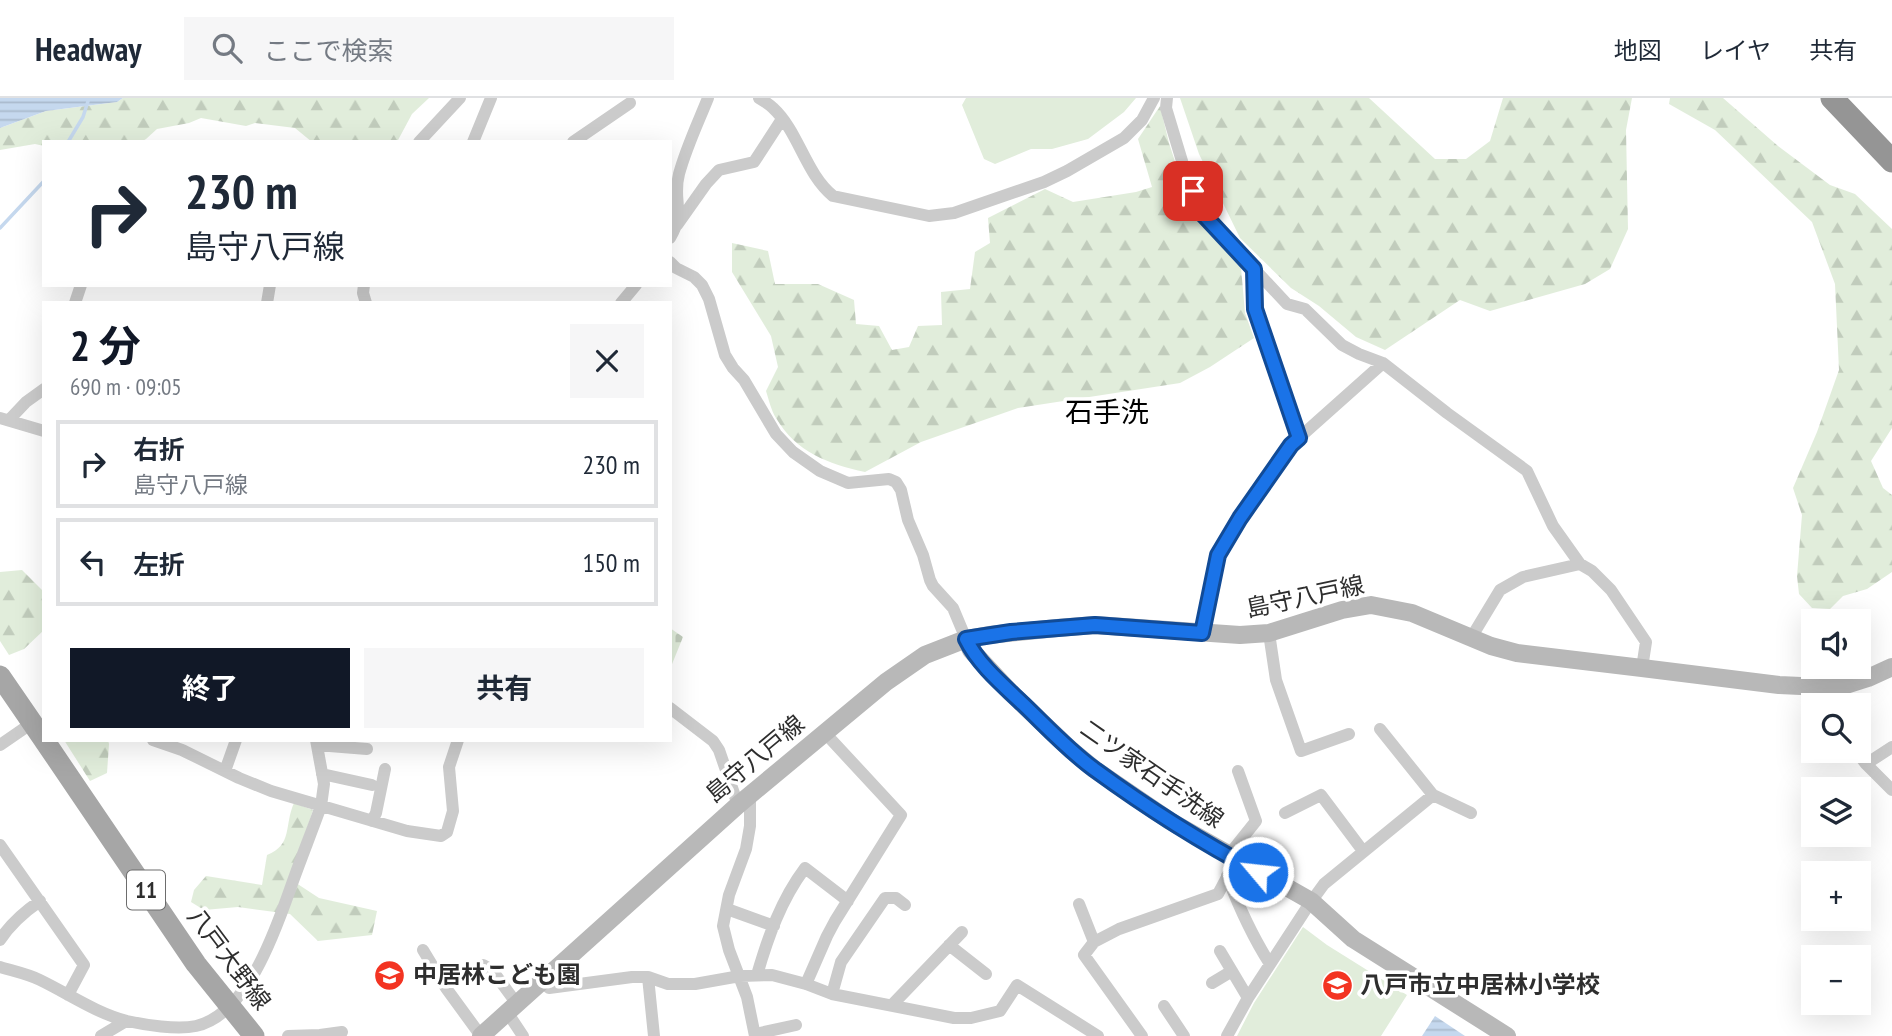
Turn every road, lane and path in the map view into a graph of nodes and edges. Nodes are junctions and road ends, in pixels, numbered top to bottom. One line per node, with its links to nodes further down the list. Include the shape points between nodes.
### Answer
1 (460, 98): 10 (street)
2 (491, 98): 11 (street)
3 (708, 98): 14 (street)
4 (759, 98): 9 (street)
5 (1154, 98): 9 (street, via 1142,120 1124,138 1067,171 954,213 929,216 834,196 824,188)
6 (1167, 98): 18 (street, via 1166,108 1201,212)
7 (1832, 98): 13 (highway)
8 (630, 103): 12 (street)
9 (782, 119): 15 (street, via 754,162 719,170)
10 (421, 140)
11 (474, 140)
12 (576, 140)
13 (1892, 161)
14 (673, 191): 15 (street, via 679,210)
15 (677, 225): 16 (street)
16 (672, 234)
17 (672, 264): 30 (street, via 702,285 725,355 776,434 793,452 848,483 896,482 930,580 953,608)
18 (1254, 269): 21 (street, via 1287,304 1305,309 1342,345); 25 (street, via 1255,309)
19 (634, 287): 20 (street)
20 (623, 301)
21 (1383, 363): 25 (street); 26 (street, via 1527,471 1553,526)
22 (42, 390): 23 (street)
23 (5, 419): 24 (street)
24 (42, 430)
25 (1299, 438): 27 (street, via 1218,555)
26 (1580, 564): 29 (street, via 1523,578 1500,590); 32 (street, via 1612,590 1646,642)
27 (1202, 633): 28 (main road, 島守八戸線); 30 (main road, 島守八戸線, via 1095,625)
28 (1269, 633): 29 (main road, 島守八戸線, via 1371,605 1412,613); 39 (street, via 1276,680 1301,751)
29 (1471, 638): 32 (main road, 島守八戸線, via 1517,653)
30 (966, 639): 38 (main road, 島守八戸線, via 906,667); 64 (main road, 二ツ家石手洗線, via 986,666 1071,750)
31 (1892, 667): 34 (main road, 島守八戸線, via 1846,685)
32 (1642, 668): 34 (main road, 島守八戸線)
33 (0, 676): 40 (main road, 八戸大野線 / 11)
34 (1823, 687): 35 (street)
35 (1825, 693)
36 (672, 710): 57 (street, via 713,741)
37 (1380, 729): 56 (street)
38 (825, 733): 57 (main road, 島守八戸線); 66 (street, via 901,815)
39 (1349, 734)
40 (41, 735): 46 (street)
41 (46, 742): 93 (main road, 八戸大野線 / 11)
42 (159, 742): 51 (street)
43 (235, 742): 51 (street)
44 (457, 742): 61 (street, via 449,766 453,811 447,832 441,836)
45 (316, 743): 48 (street); 53 (street)
46 (0, 745)
47 (1892, 747): 49 (street)
48 (367, 748)
49 (1866, 764): 55 (street)
50 (385, 769): 61 (street)
51 (225, 771): 58 (street)
52 (1238, 771): 64 (street, via 1256,821)
53 (322, 774): 54 (street); 58 (street)
54 (372, 785)
55 (1892, 790)
56 (1433, 794): 60 (street); 63 (street)
57 (744, 800): 70 (street, via 750,826); 86 (main road, 島守八戸線)
58 (321, 806): 61 (street); 93 (street, via 269,946)
59 (1285, 813): 63 (street, via 1321,795)
60 (1471, 813)
61 (372, 821)
62 (0, 845): 65 (street)
63 (1363, 851): 67 (street)
64 (1230, 864): 67 (main road, 二ツ家石手洗線); 74 (street, via 1218,894); 78 (street, via 1243,916)
65 (40, 901): 73 (street, via 22,913); 90 (street, via 84,965)
66 (848, 901): 71 (street, via 805,868); 88 (street)
67 (1311, 901): 78 (street); 110 (main road, 二ツ家石手洗線, via 1353,939)
68 (1079, 904): 74 (street)
69 (905, 905): 89 (street, via 896,898 885,898 842,962)
70 (727, 909): 71 (street); 84 (street, via 723,926)
71 (774, 926): 83 (street)
72 (962, 932): 75 (street)
73 (0, 940)
74 (1094, 942): 107 (street, via 1084,955)
75 (949, 946): 82 (street); 92 (street)
76 (423, 950): 103 (street)
77 (1220, 951): 81 (street)
78 (1270, 964): 91 (street)
79 (483, 965): 95 (street, via 492,970)
80 (0, 967): 90 (street, via 37,978)
81 (1232, 971): 87 (street); 91 (street)
82 (986, 974)
83 (757, 975): 84 (street); 88 (street)
84 (740, 976): 85 (street, via 695,984 668,984); 99 (street)
85 (648, 977): 86 (street, via 549,988); 105 (street)
86 (542, 981): 95 (main road, 島守八戸線)
87 (1212, 983)
88 (806, 984): 89 (street)
89 (832, 994): 92 (street)
90 (68, 995): 96 (street)
91 (1248, 998): 109 (street)
92 (892, 1005): 106 (street, via 971,1018 1000,1011 1017,985)
93 (229, 1006): 96 (street, via 196,1026); 101 (main road, 八戸大野線 / 11)
94 (1164, 1006): 108 (street)
95 (512, 1008): 103 (main road, 島守八戸線); 104 (street)
96 (126, 1021): 100 (street)
97 (796, 1025): 99 (street)
98 (342, 1032): 102 (street)
99 (755, 1035)
100 (101, 1036)
101 (254, 1036)
102 (288, 1036)
103 (481, 1036)
104 (523, 1036)
105 (654, 1036)
106 (1098, 1036)
107 (1142, 1036)
108 (1184, 1036)
109 (1227, 1036)
110 (1507, 1036)

